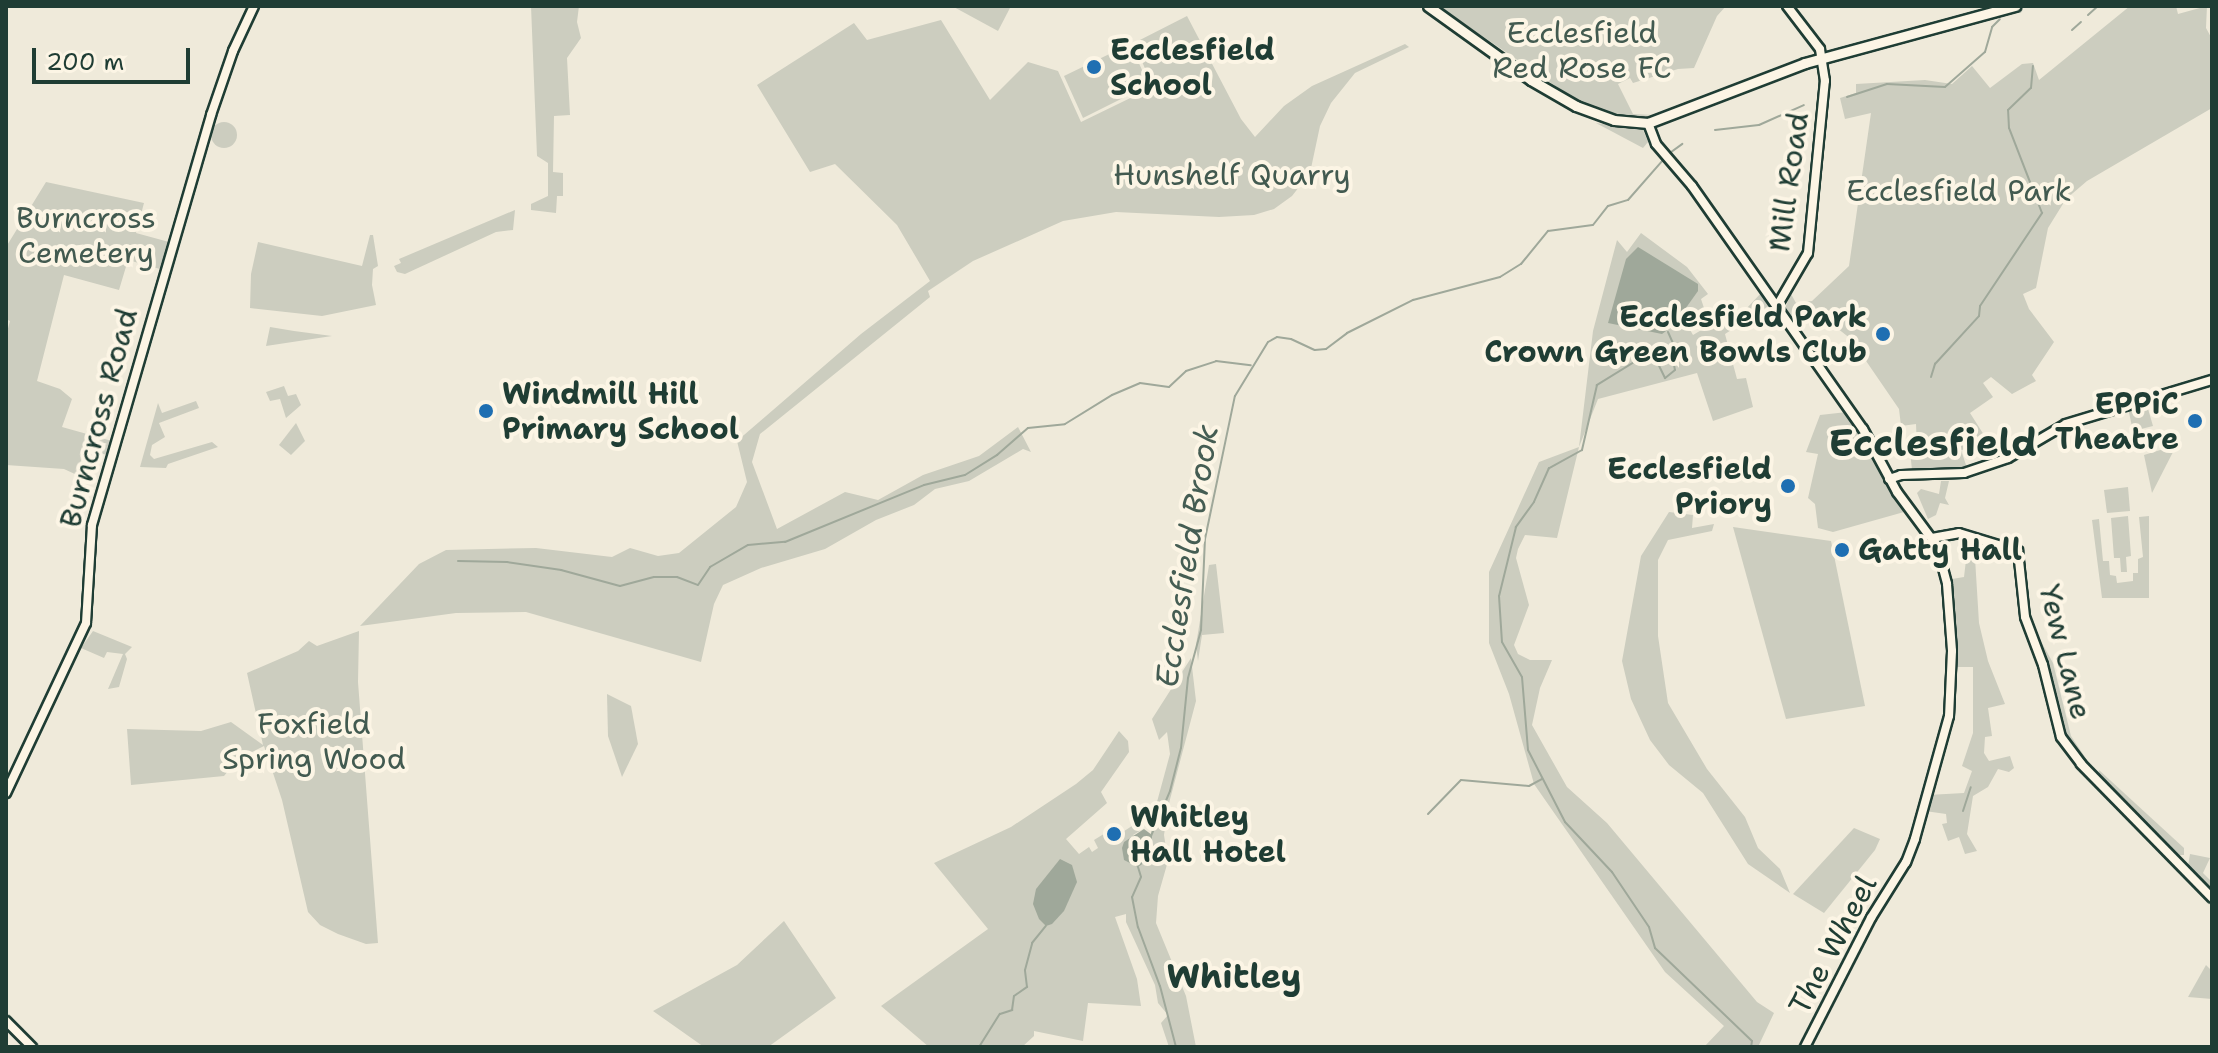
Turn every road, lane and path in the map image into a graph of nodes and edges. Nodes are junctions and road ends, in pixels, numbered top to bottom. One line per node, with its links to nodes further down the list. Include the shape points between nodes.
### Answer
1 (254, 6): 11 (main road, Burncross Road, via 215,103 92,525 86,623)
2 (1428, 6): 6 (main road, via 1567,101 1605,118)
3 (2015, 6): 5 (main road)
4 (1789, 8): 5 (main road)
5 (1823, 59): 6 (main road); 7 (main road, Mill Road, via 1824,100 1808,253)
6 (1648, 123): 7 (main road, via 1653,141)
7 (1777, 306): 9 (main road, via 1863,429)
8 (2212, 380): 9 (main road, via 2066,424 2018,453 1957,475)
9 (1889, 479): 10 (main road)
10 (1932, 538): 12 (main road, Yew Lane, via 1959,533 2018,551 2025,617 2061,737); 15 (main road, The Wheel, via 1949,602 1947,728 1903,867)
11 (6, 793)
12 (2212, 898)
13 (6, 1021): 14 (main road)
14 (32, 1047)
15 (1805, 1047)

